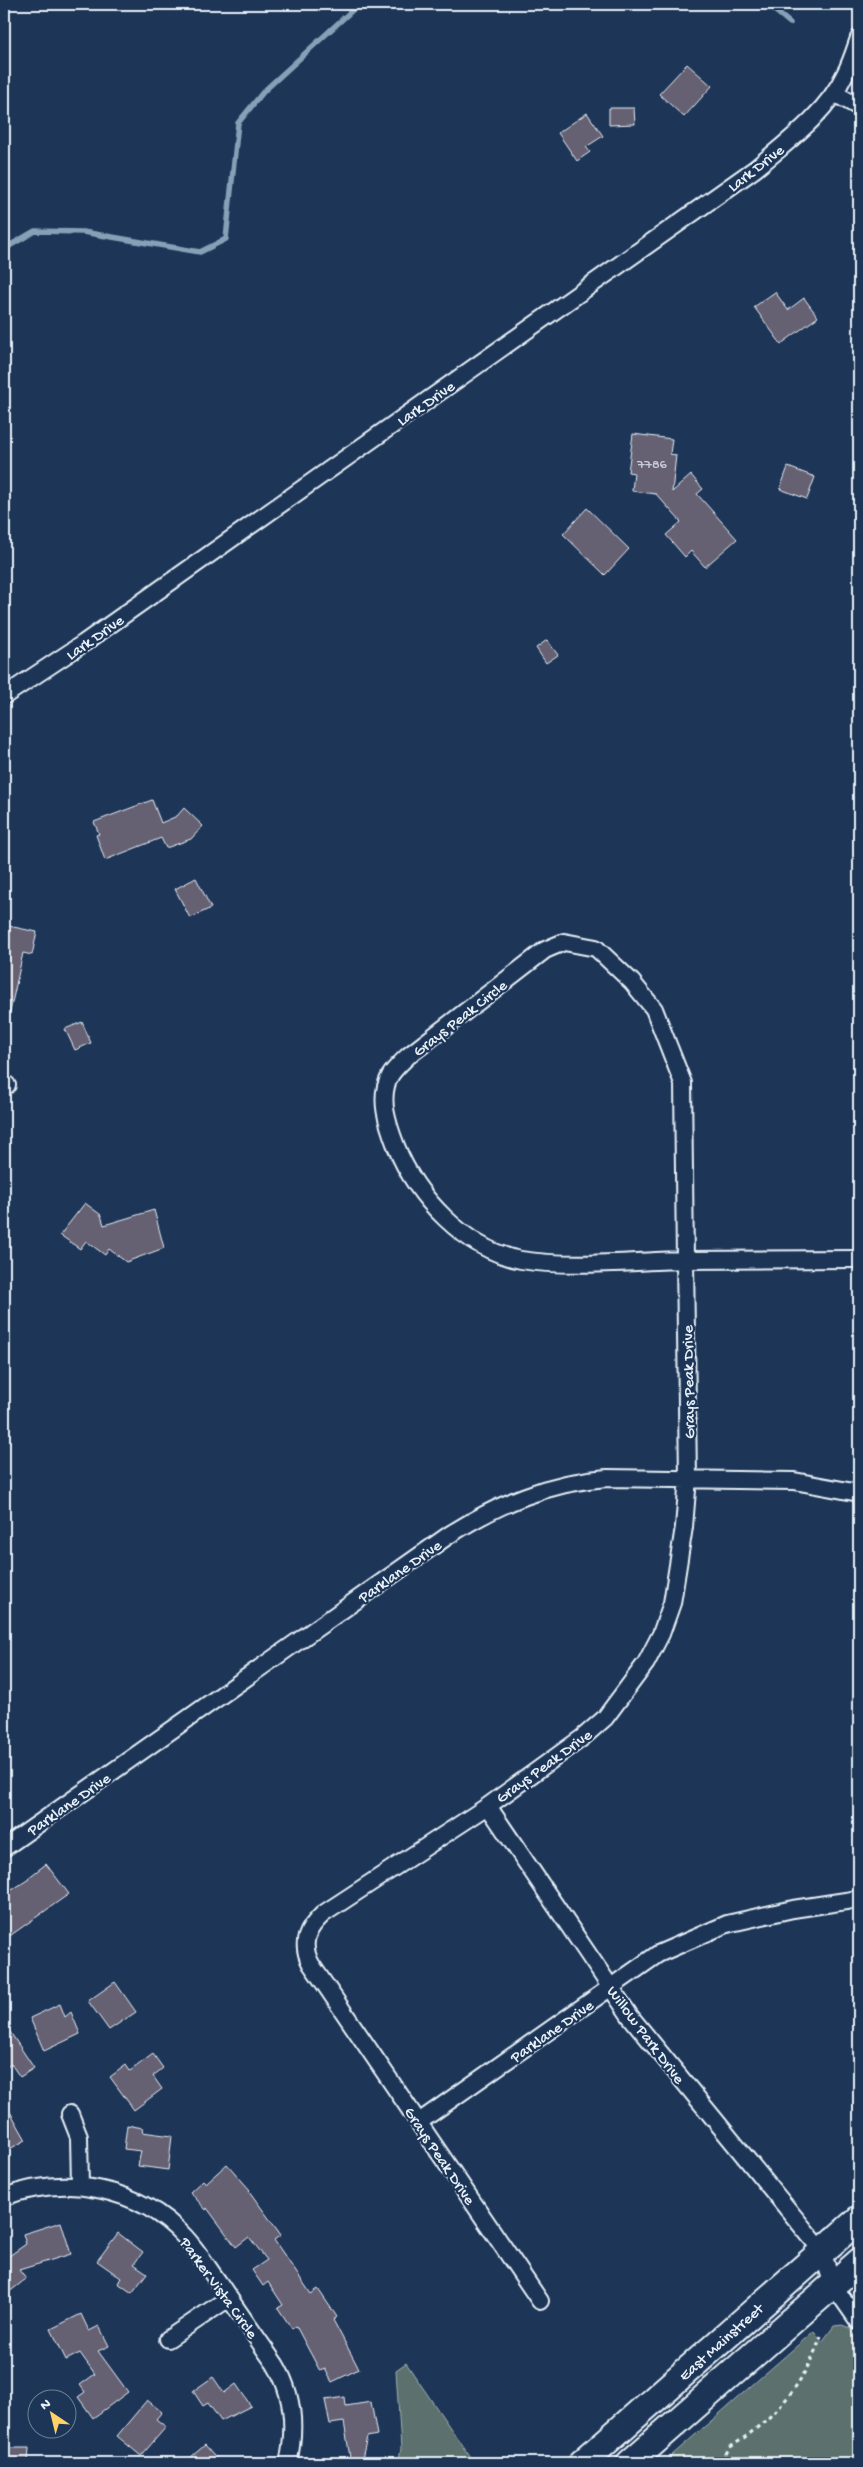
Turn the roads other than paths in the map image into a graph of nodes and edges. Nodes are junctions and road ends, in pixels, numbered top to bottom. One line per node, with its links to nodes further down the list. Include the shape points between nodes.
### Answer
1 (859, 38): 2 (street, Lark Drive, via 845,76)
2 (834, 93): 3 (street); 4 (street, Lark Drive, via 798,132 755,169 76,649)
3 (859, 107)
4 (4, 696)
5 (859, 1259): 6 (street)
6 (685, 1260): 6 (street, Grays Peak Circle, via 683,1083 654,1009 632,982 596,948 564,942 545,950 408,1056 390,1076 384,1102 402,1162 433,1205 456,1228 492,1250 521,1260 560,1263); 7 (street, Grays Peak Drive)
7 (688, 1478): 8 (street, Parklane Drive, via 794,1481); 9 (street, Grays Peak Drive, via 672,1603 646,1663 605,1718); 10 (street, Parklane Drive, via 577,1480 543,1489 478,1516)
8 (859, 1493)
9 (488, 1806): 12 (street, Willow Park Drive); 14 (street, Grays Peak Drive, via 323,1914 309,1927 305,1941 305,1954 310,1964)
10 (4, 1848)
11 (859, 1899): 12 (street, Parklane Drive, via 727,1924 658,1954)
12 (611, 1988): 14 (street, Parklane Drive); 18 (street, Willow Park Drive, via 670,2066)
13 (70, 2114): 15 (street, via 79,2138)
14 (418, 2122): 22 (street, Grays Peak Drive)
15 (80, 2185): 16 (street, Parker Vista Circle, via 34,2188); 21 (street, Parker Vista Circle, via 127,2198 163,2217 189,2241)
16 (4, 2197)
17 (859, 2219): 18 (main road, East Mainstreet)
18 (822, 2251): 19 (street, Willow Park Drive); 20 (street, Willow Park Drive); 26 (main road, East Mainstreet)
19 (857, 2268): 20 (main road, East Mainstreet)
20 (833, 2286): 23 (street, Willow Park Drive); 27 (main road, East Mainstreet)
21 (229, 2298): 24 (street); 25 (street, Parker Vista Circle, via 275,2364 288,2390 293,2427)
22 (540, 2301)
23 (859, 2322)
24 (168, 2340)
25 (288, 2463)
26 (582, 2463)
27 (630, 2463)

